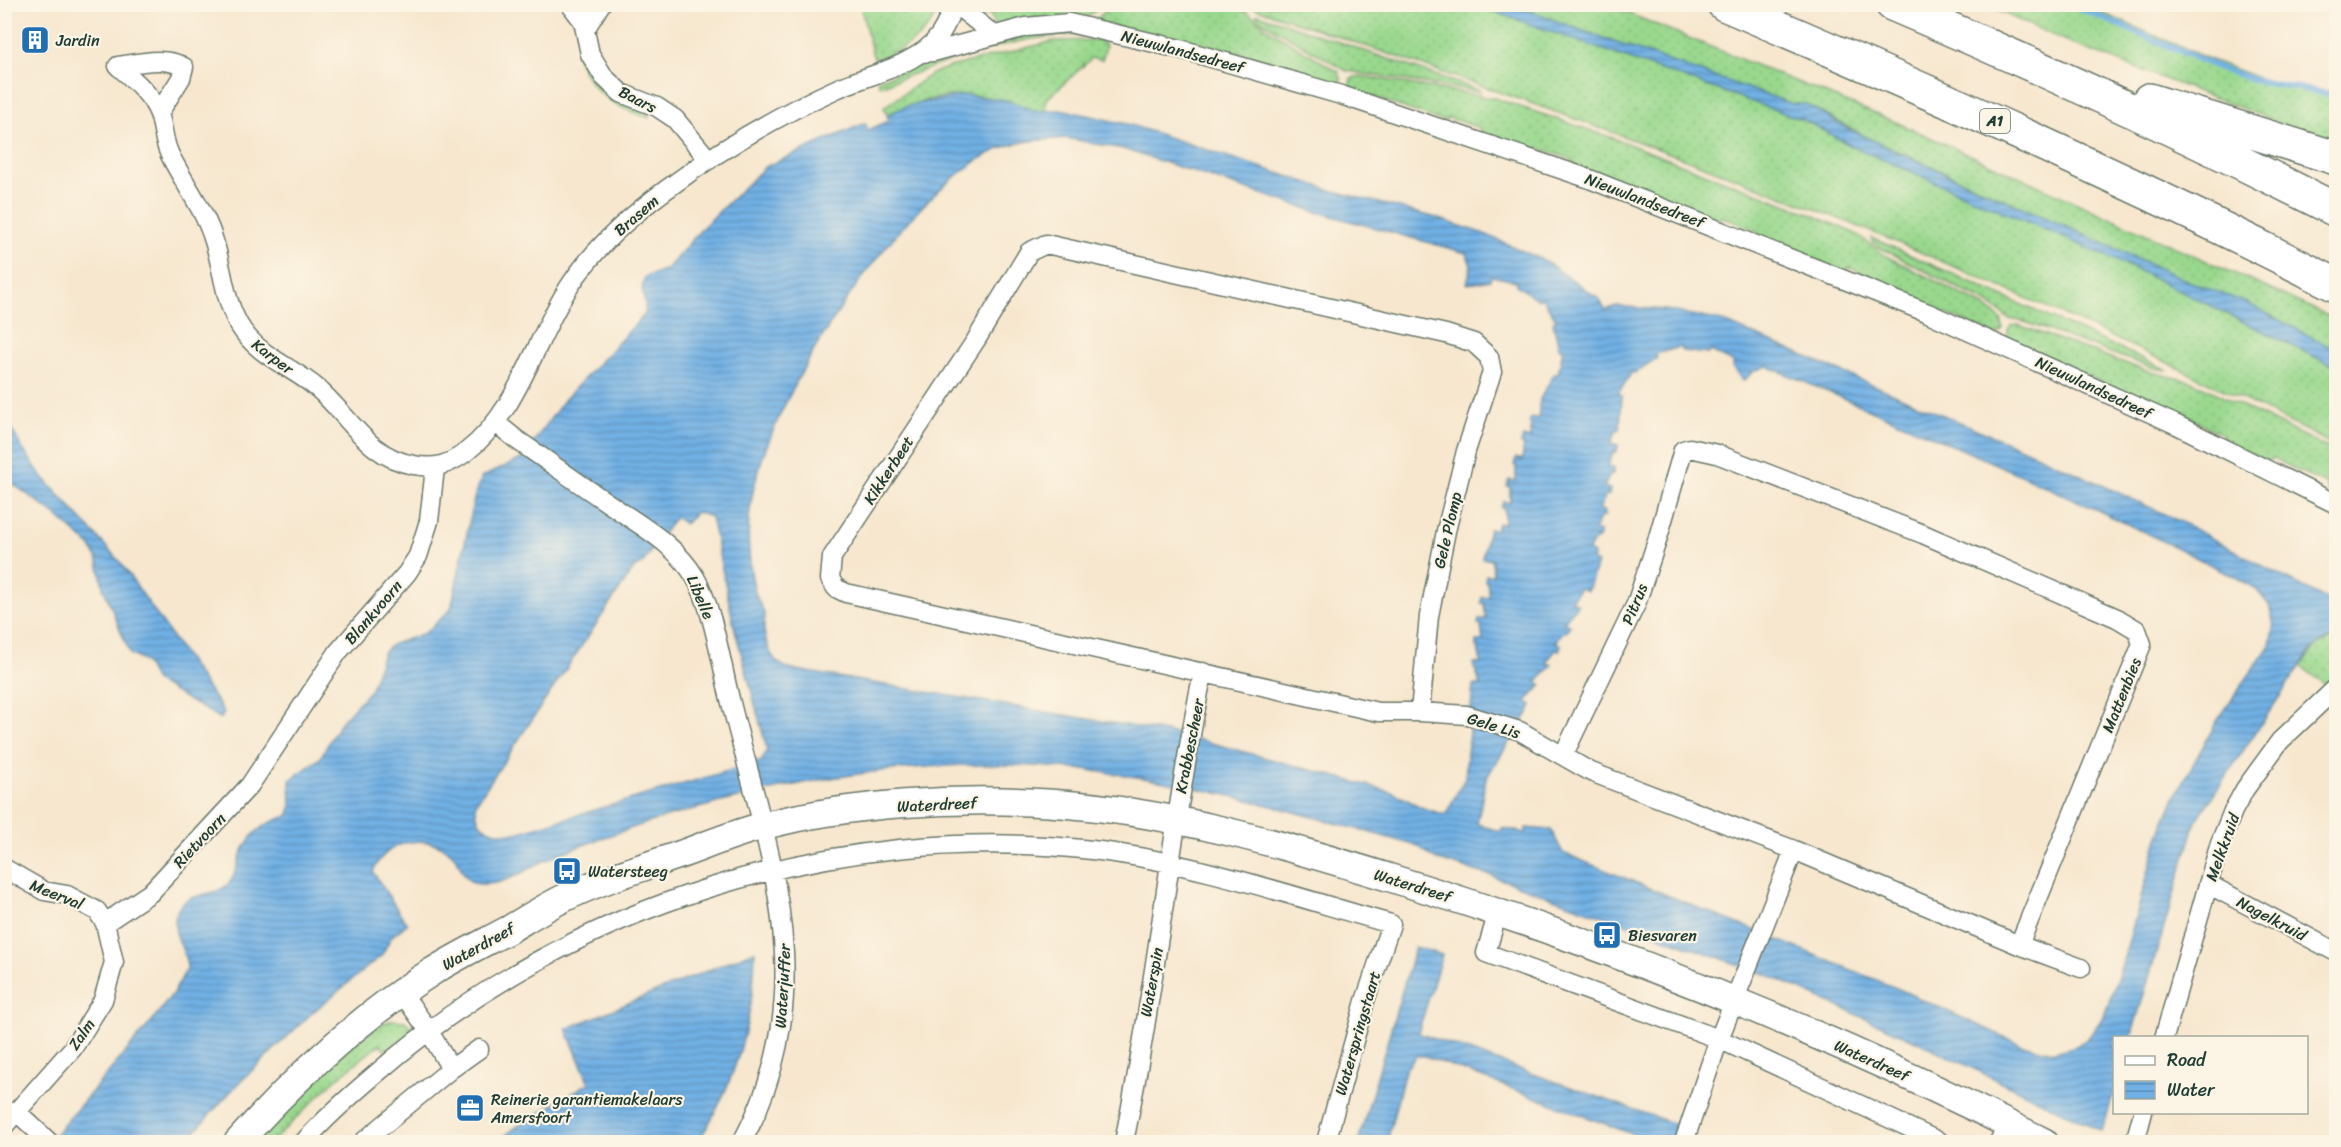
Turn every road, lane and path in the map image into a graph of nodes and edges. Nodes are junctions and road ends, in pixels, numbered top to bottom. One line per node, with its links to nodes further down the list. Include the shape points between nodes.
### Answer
1 (570, 4): 6 (street, Baars)
2 (601, 4): 6 (street)
3 (954, 4): 7 (street); 8 (street, via 942,32)
4 (1724, 4): 14 (highway, A1, via 2110,174)
5 (1892, 4): 9 (highway)
6 (586, 28): 12 (street, Baars, via 590,54 603,77 621,93 657,107 675,119)
7 (994, 35): 8 (street, Nieuwlandsedreef); 18 (street, Nieuwlandsedreef, via 1057,23 1083,25 1341,95 1556,167 2000,344 2178,425)
8 (921, 52): 12 (street, Brasem, via 899,65 832,91)
9 (2037, 66): 11 (highway); 13 (highway)
10 (159, 113): 10 (street, Karper, via 139,84 111,66 163,61 184,67); 17 (street, Karper, via 168,153 212,233 229,304 248,339 317,388 365,440 390,459)
11 (2337, 158)
12 (709, 160): 16 (street, Brasem, via 644,206 590,260 566,293)
13 (2337, 210)
14 (2337, 285)
15 (1276, 296): 20 (street, Kikkerbeet, via 1046,244 1034,248 832,557 830,579 836,588 846,592); 22 (street, Gele Plomp, via 1446,334 1474,344 1489,357 1492,372 1466,452 1429,616)
16 (496, 423): 17 (street, Brasem, via 462,454); 26 (street, Libelle, via 674,549 696,578 714,629)
17 (435, 468): 23 (street, Blankvoorn, via 429,520 418,556 387,598 338,652)
18 (2337, 504)
19 (1923, 534): 24 (street, Pitrus, via 1717,454 1683,450 1636,604); 34 (street, Mattenbies, via 2117,618 2137,630 2142,644)
20 (1203, 672): 22 (street, via 1378,712); 25 (street, Krabbescheer)
21 (2337, 688): 31 (street, Melkkruid, via 2280,741 2245,789 2220,843)
22 (1420, 712): 24 (street, Gele Lis, via 1467,716 1520,731)
23 (279, 742): 33 (street, Rietvoorn, via 250,785 185,856 150,892)
24 (1563, 756): 27 (street, via 1591,772)
25 (1176, 820): 26 (street, Waterdreef, via 1046,802 960,801 854,810); 28 (street, Waterspin); 32 (street, Waterdreef, via 1311,854)
26 (762, 826): 30 (street, Waterjuffer); 37 (street, Waterdreef, via 577,891 430,973)
27 (1794, 850): 34 (street); 38 (street)
28 (1171, 863): 30 (street, via 1092,850 992,845 864,854); 53 (street, Waterspin); 54 (street, Waterspringstaart, via 1391,924 1365,1001)
29 (4, 868): 33 (street, Meerval, via 44,891 83,903 97,911)
30 (773, 870): 39 (street, via 688,893 605,927 511,975); 52 (street, Waterjuffer, via 786,950 783,1012 765,1092)
31 (2208, 884): 35 (street, Nagelkruid); 40 (street, Melkkruid)
32 (1498, 912): 38 (street, Waterdreef); 41 (street, via 1486,953)
33 (105, 923): 44 (street, Zalm, via 114,962 103,1000 72,1048)
34 (2019, 945): 36 (street)
35 (2337, 952)
36 (2081, 968)
37 (402, 993): 39 (street); 49 (street, Waterdreef, via 279,1096)
38 (1735, 999): 41 (street); 47 (street, Waterdreef)
39 (429, 1031): 43 (street); 50 (street, via 327,1116)
40 (2165, 1036)
41 (1719, 1040): 55 (street); 56 (street)
42 (479, 1049): 43 (street)
43 (451, 1069): 51 (street)
44 (18, 1113): 46 (street, Zalm); 48 (street)
45 (2143, 1114): 58 (street)
46 (4, 1126)
47 (2003, 1133): 57 (street, Waterdreef)
48 (45, 1140)
49 (238, 1143)
50 (304, 1143)
51 (363, 1143)
52 (742, 1143)
53 (1124, 1143)
54 (1326, 1143)
55 (1684, 1143)
56 (1940, 1143)
57 (2044, 1143)
58 (2135, 1143)

